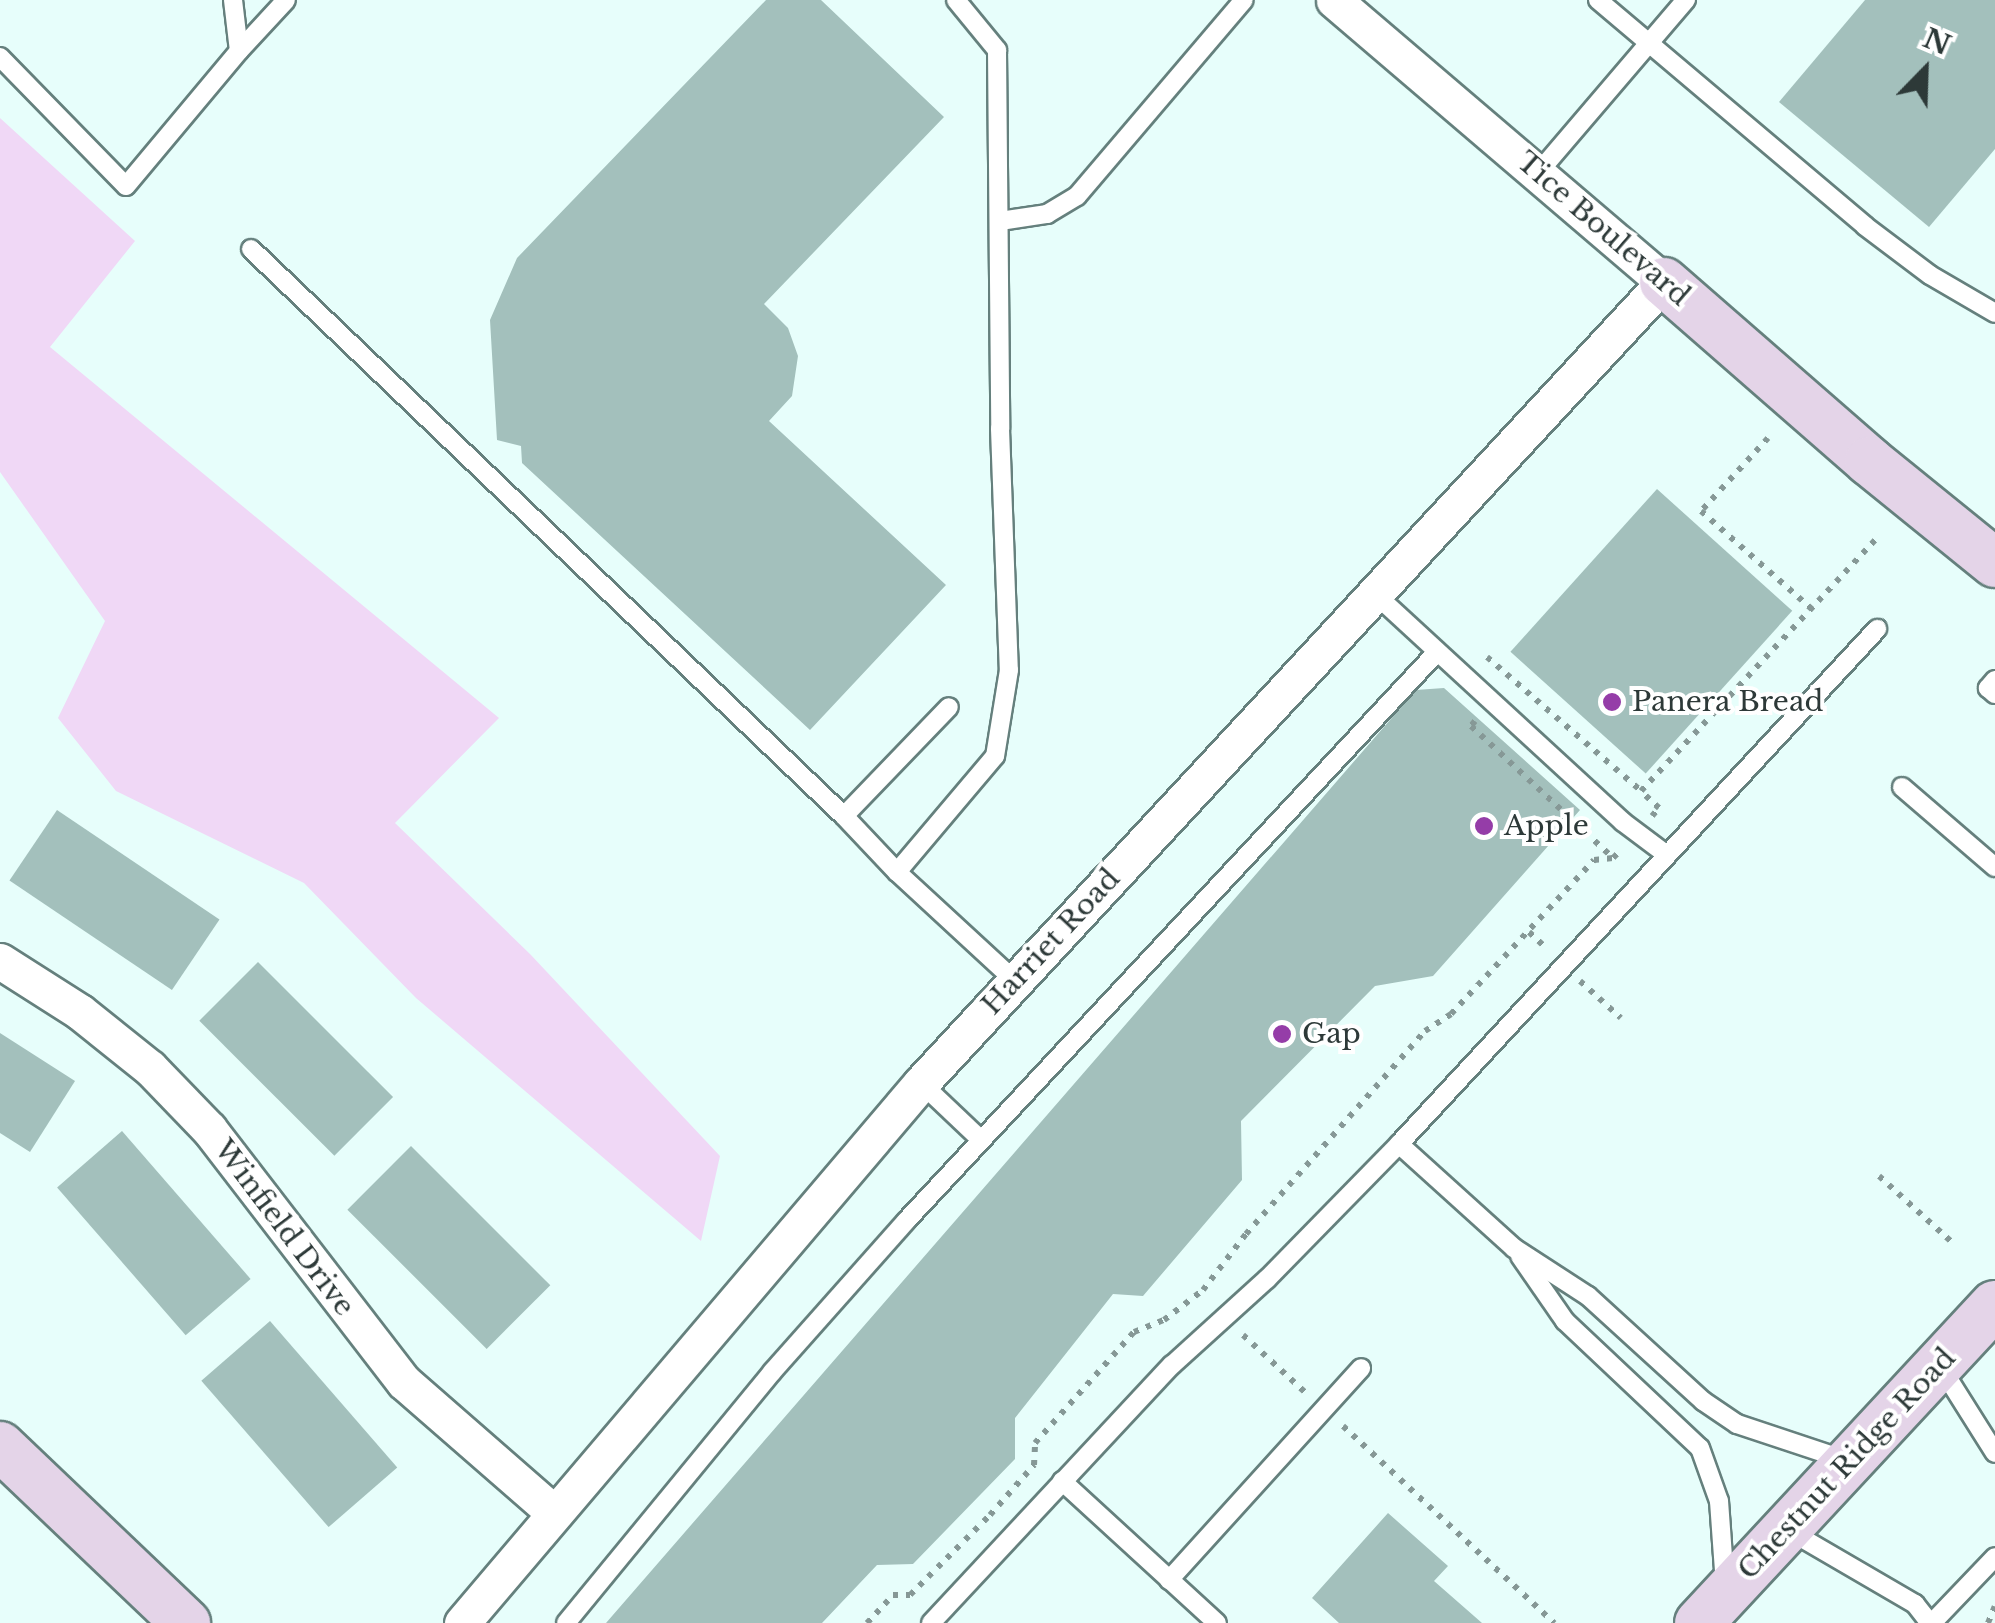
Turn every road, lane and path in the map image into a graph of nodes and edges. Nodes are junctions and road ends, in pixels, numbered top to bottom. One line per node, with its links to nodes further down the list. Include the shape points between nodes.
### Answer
1 (233, 0): 9 (lane)
2 (286, 0): 9 (lane)
3 (956, 0): 12 (lane, via 998,50)
4 (1244, 0): 12 (lane, via 1077,196 1047,214)
5 (1334, 0): 11 (street, Tice Boulevard)
6 (1598, 0): 8 (lane)
7 (1686, 0): 8 (lane)
8 (1650, 42): 11 (lane); 15 (lane, via 1866,226)
9 (239, 51): 10 (lane, via 126,186)
10 (0, 57)
11 (1538, 174): 14 (street, Tice Boulevard)
12 (1000, 221): 33 (lane, via 1009,670 995,756)
13 (251, 249): 29 (lane)
14 (1664, 282): 17 (main road, Tice Boulevard); 21 (street, Harriet Road)
15 (1995, 313)
16 (1768, 438): 22 (path, via 1701,511)
17 (1870, 462): 18 (main road, Tice Boulevard); 20 (main road, Tice Boulevard)
18 (1995, 535)
19 (1878, 537): 22 (path)
20 (1995, 563)
21 (1374, 593): 25 (lane); 35 (street, Harriet Road)
22 (1814, 610): 28 (path, via 1784,633)
23 (1877, 628): 31 (lane)
24 (1474, 646): 28 (path)
25 (1436, 652): 30 (lane); 37 (lane)
26 (948, 707): 29 (lane)
27 (1902, 787): 32 (lane)
28 (1640, 791): 30 (path, via 1659,808)
29 (844, 816): 33 (lane)
30 (1637, 833): 31 (lane); 42 (path, via 1613,858 1594,860 1452,1014 1424,1032)
31 (1667, 856): 38 (lane)
32 (1995, 867)
33 (897, 872): 35 (lane)
34 (0, 961): 52 (street, Winfield Drive, via 150,1068 209,1129 404,1382)
35 (1015, 981): 36 (street, Harriet Road)
36 (921, 1083): 37 (lane); 52 (street, Harriet Road)
37 (982, 1140): 60 (lane, via 772,1372)
38 (1399, 1144): 41 (lane); 44 (lane)
39 (1879, 1176): 40 (path)
40 (1954, 1242)
41 (1514, 1248): 50 (lane, via 1588,1296 1737,1424); 57 (lane, via 1565,1322 1700,1448 1719,1501)
42 (1203, 1290): 44 (path); 61 (path, via 1164,1320 1134,1332 1035,1443 1034,1465 990,1515 910,1596 894,1595)
43 (1995, 1305): 45 (main road, Chestnut Ridge Road)
44 (1224, 1317): 47 (path); 51 (lane)
45 (1940, 1365): 48 (lane); 50 (main road, Chestnut Ridge Road)
46 (1362, 1368): 47 (lane)
47 (1324, 1409): 55 (lane); 64 (path)
48 (1995, 1453)
49 (5, 1460): 58 (main road)
50 (1851, 1462): 53 (main road, Chestnut Ridge Road)
51 (1062, 1482): 55 (lane); 62 (lane)
52 (553, 1512): 59 (street, Harriet Road)
53 (1788, 1530): 57 (main road, Chestnut Ridge Road); 65 (lane, via 1915,1604)
54 (1995, 1557): 65 (lane)
55 (1169, 1580): 63 (lane)
56 (1995, 1606): 66 (path)
57 (1712, 1609)
58 (186, 1623)
59 (462, 1623)
60 (566, 1623)
61 (867, 1623)
62 (931, 1623)
63 (1217, 1623)
64 (1554, 1623)
65 (1931, 1623)
66 (1988, 1623)

